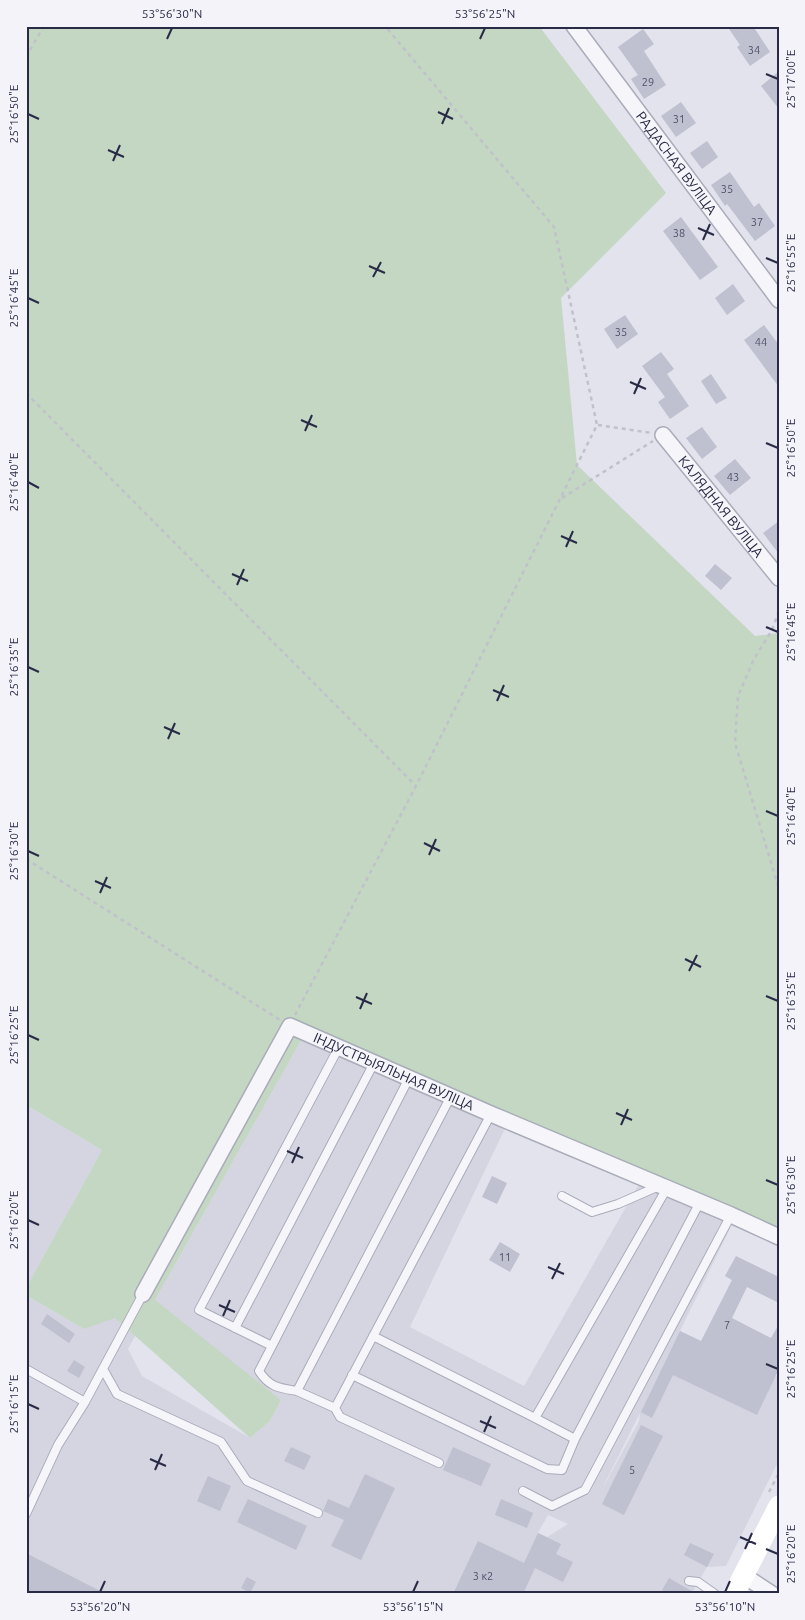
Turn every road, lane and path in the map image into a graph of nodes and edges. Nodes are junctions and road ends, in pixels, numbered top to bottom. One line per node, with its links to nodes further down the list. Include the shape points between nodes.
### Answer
1 (44, 26): 4 (path)
2 (385, 26): 7 (path, via 554,227)
3 (574, 26): 5 (street, РАДАСНАЯ ВУЛІЦА)
4 (26, 58)
5 (779, 300)
6 (26, 393): 12 (path)
7 (598, 425): 8 (path); 9 (path)
8 (663, 435): 9 (path); 10 (street, КАЛЯДНАЯ ВУЛІЦА)
9 (561, 498): 12 (path)
10 (779, 578)
11 (779, 611): 14 (path, via 738,696 735,743)
12 (416, 786): 15 (path)
13 (26, 859): 15 (path)
14 (779, 888)
15 (290, 1026): 16 (street, ІНДУСТРЫЯЛЬНАЯ ВУЛІЦА); 26 (street)
16 (339, 1047): 17 (street, ІНДУСТРЫЯЛЬНАЯ ВУЛІЦА); 27 (lane, via 199,1310)
17 (374, 1063): 18 (street, ІНДУСТРЫЯЛЬНАЯ ВУЛІЦА); 27 (lane)
18 (409, 1078): 19 (street, ІНДУСТРЫЯЛЬНАЯ ВУЛІЦА); 29 (lane)
19 (451, 1096): 20 (street, ІНДУСТРЫЯЛЬНАЯ ВУЛІЦА); 33 (lane)
20 (491, 1114): 21 (street, ІНДУСТРЫЯЛЬНАЯ ВУЛІЦА); 28 (lane)
21 (664, 1187): 22 (lane, via 592,1212); 23 (street, ІНДУСТРЫЯЛЬНАЯ ВУЛІЦА); 36 (lane)
22 (562, 1196)
23 (700, 1202): 24 (street, ІНДУСТРЫЯЛЬНАЯ ВУЛІЦА); 37 (lane)
24 (731, 1215): 25 (street, ІНДУСТРЫЯЛЬНАЯ ВУЛІЦА); 39 (lane, via 585,1490 552,1506)
25 (779, 1237)
26 (143, 1294): 31 (lane)
27 (235, 1328): 29 (lane)
28 (373, 1336): 32 (lane); 36 (lane)
29 (272, 1346): 33 (lane, via 259,1371 265,1380 279,1388)
30 (26, 1369): 34 (lane)
31 (103, 1369): 34 (lane); 41 (lane, via 117,1394 221,1442 247,1481)
32 (352, 1375): 35 (lane); 37 (lane, via 547,1469 562,1470)
33 (297, 1391): 35 (lane)
34 (85, 1402): 42 (lane, via 58,1445)
35 (334, 1408): 38 (lane, via 340,1417)
36 (536, 1418): 37 (lane)
37 (575, 1438)
38 (439, 1463)
39 (523, 1491)
40 (779, 1506): 44 (street)
41 (318, 1513)
42 (26, 1514)
43 (689, 1581): 45 (lane, via 698,1582)
44 (738, 1584): 46 (street)
45 (716, 1594)
46 (772, 1594)

